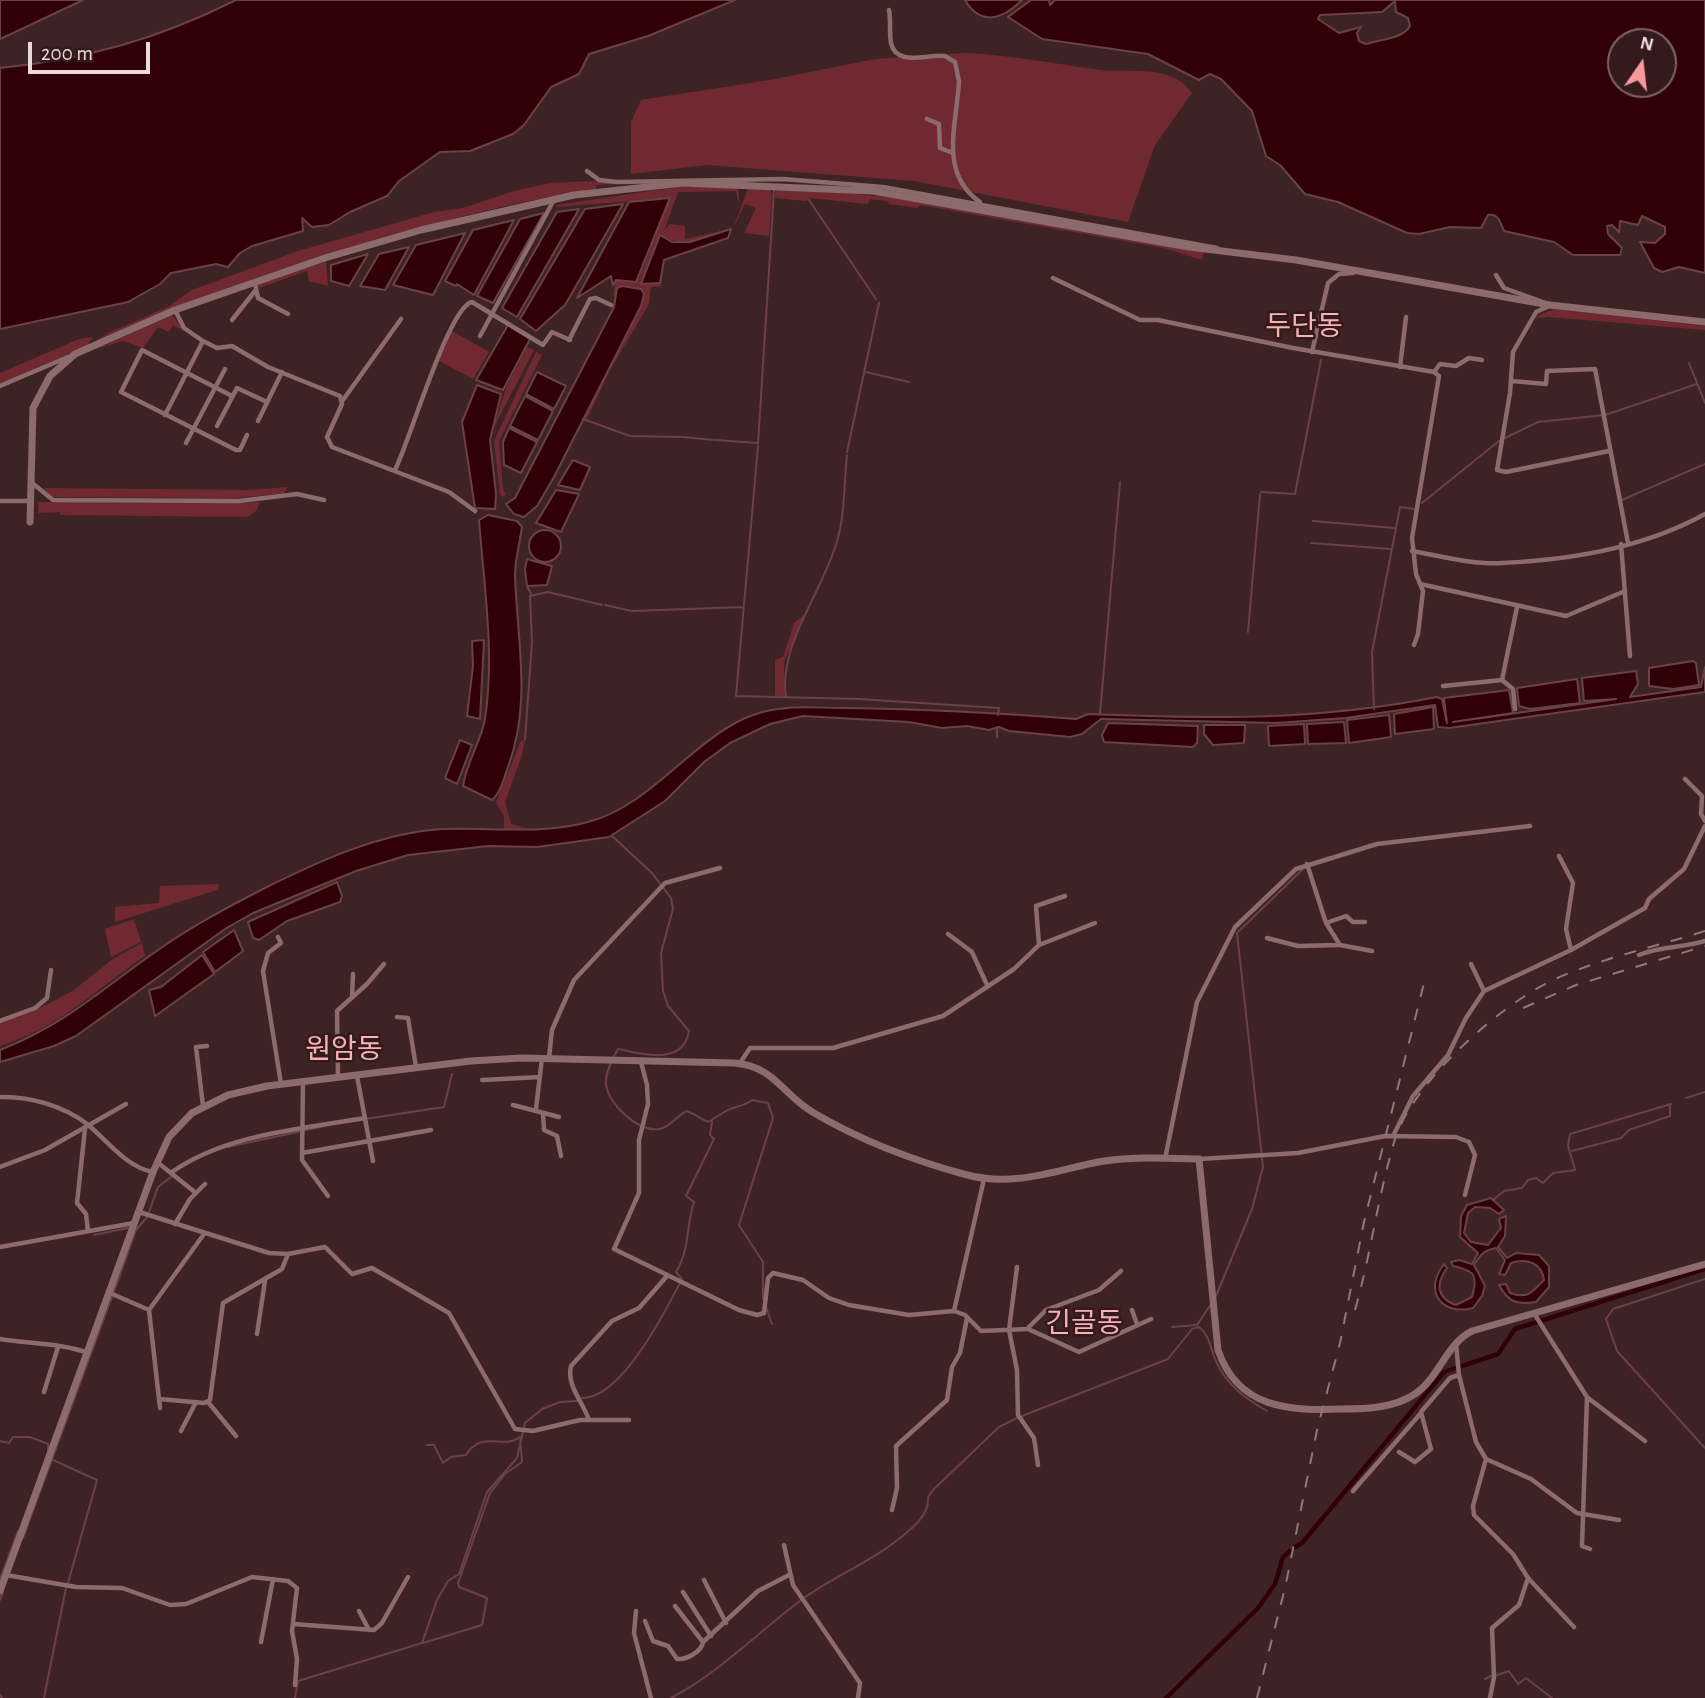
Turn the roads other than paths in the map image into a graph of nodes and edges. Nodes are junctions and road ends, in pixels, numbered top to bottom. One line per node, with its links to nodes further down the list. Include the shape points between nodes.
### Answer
1 (889, 10): 3 (street, via 890,40 897,54 905,58 945,56 957,67 960,81)
2 (927, 119): 3 (street, via 939,124 940,148)
3 (953, 153): 6 (street, via 956,175 965,190)
4 (587, 171): 6 (street, via 599,180 617,183 727,178 835,182)
5 (555, 198): 7 (street, via 683,183 842,188); 11 (street, via 421,230); 17 (street)
6 (987, 205): 7 (street)
7 (1221, 250): 8 (street)
8 (1357, 271): 14 (street); 24 (street, via 1339,274 1328,282)
9 (1496, 275): 14 (street, via 1504,288)
10 (1053, 278): 24 (street, via 1140,320)
11 (255, 282): 12 (street); 15 (street)
12 (256, 291): 16 (street, via 262,301); 20 (street)
13 (611, 305): 17 (street, via 590,299 570,340 552,332 543,345)
14 (1550, 305): 21 (street); 32 (street, via 1535,312 1515,346)
15 (175, 310): 23 (street, via 184,328); 25 (street)
16 (288, 314)
17 (493, 314): 22 (street); 45 (street, via 472,302 459,311)
18 (1406, 317): 27 (street)
19 (401, 319): 36 (street)
20 (232, 320)
21 (1705, 322)
22 (480, 336)
23 (203, 341): 29 (street, via 218,348 232,346); 31 (street)
24 (1312, 352): 27 (street)
25 (75, 354): 33 (street); 46 (street, via 50,376 33,408)
26 (1482, 360): 30 (street, via 1469,358 1456,366 1440,364)
27 (1400, 367): 30 (street)
28 (225, 369): 34 (street)
29 (282, 372): 36 (street); 37 (street)
30 (1434, 372): 55 (street, via 1439,376)
31 (187, 373): 34 (street); 38 (street); 38 (street, via 142,350 121,392)
32 (1511, 381): 44 (street, via 1546,384 1547,371 1595,369); 44 (street, via 1498,471)
33 (0, 386)
34 (215, 388): 35 (street); 41 (street)
35 (232, 396): 37 (street, via 237,388); 40 (street)
36 (343, 400): 45 (street, via 327,443)
37 (267, 402): 39 (street)
38 (165, 415): 41 (street)
39 (258, 421)
40 (217, 426)
41 (194, 429): 42 (street, via 236,450); 43 (street)
42 (247, 435)
43 (187, 443)
44 (1609, 451): 53 (street)
45 (395, 470): 50 (street, via 449,492)
46 (30, 481): 47 (street, via 53,500 239,501 297,494); 49 (street)
47 (324, 500)
48 (0, 501): 49 (street)
49 (31, 501): 52 (street)
50 (475, 511)
51 (1705, 514): 53 (street, via 1674,530)
52 (30, 522)
53 (1628, 543): 54 (street)
54 (1621, 544): 55 (street, via 1576,555 1500,564); 57 (street)
55 (1412, 551): 56 (street)
56 (1419, 583): 58 (street); 59 (street, via 1423,591)
57 (1625, 591): 58 (street, via 1566,616); 60 (street)
58 (1517, 607): 61 (street)
59 (1414, 645)
60 (1630, 656)
61 (1502, 680): 62 (street); 63 (street, via 1513,689)
62 (1443, 686)
63 (1515, 709)
64 (1685, 779): 65 (street, via 1702,796)
65 (1705, 824): 80 (street, via 1684,869 1644,908)
66 (1531, 826): 68 (street, via 1377,844)
67 (1559, 856): 80 (street, via 1573,883 1566,929)
68 (1307, 864): 73 (street); 120 (street, via 1296,869 1235,928 1198,1002)
69 (720, 869): 93 (street, via 665,883 574,980)
70 (1065, 896): 78 (street, via 1037,906)
71 (1366, 922): 73 (street, via 1353,922 1346,916)
72 (1095, 923): 78 (street)
73 (1326, 923): 79 (street)
74 (948, 934): 87 (street, via 972,953)
75 (278, 937): 102 (street, via 281,943 268,953 263,971)
76 (1267, 938): 79 (street, via 1298,946)
77 (1705, 941): 82 (street)
78 (1039, 945): 87 (street, via 1014,969)
79 (1340, 945): 81 (street)
80 (1571, 950): 88 (street)
81 (1372, 951)
82 (1639, 955)
83 (384, 964): 89 (street)
84 (1471, 964): 88 (street)
85 (51, 970): 91 (street, via 47,998 35,1009)
86 (352, 974): 89 (street)
87 (987, 985): 95 (street, via 943,1016 895,1032 833,1048 750,1048)
88 (1484, 991): 114 (street, via 1448,1055 1413,1096)
89 (352, 997): 99 (street, via 336,1015)
90 (397, 1017): 96 (street, via 408,1018)
91 (0, 1021)
92 (206, 1046): 106 (street, via 196,1047)
93 (545, 1058): 94 (street); 96 (street); 98 (street)
94 (641, 1062): 95 (street); 140 (street, via 648,1104 639,1140 639,1193 614,1249)
95 (740, 1063): 125 (street, via 775,1077 805,1107 843,1128 915,1158)
96 (416, 1068): 97 (street)
97 (357, 1076): 99 (street); 110 (street)
98 (540, 1077): 100 (street); 107 (street)
99 (338, 1078): 101 (street)
100 (482, 1080)
101 (303, 1082): 102 (street); 112 (street)
102 (281, 1084): 106 (street, via 228,1095)
103 (0, 1097): 111 (street, via 41,1103)
104 (126, 1104): 111 (street)
105 (513, 1105): 107 (street)
106 (203, 1106): 118 (street, via 179,1124)
107 (536, 1109): 108 (street)
108 (543, 1113): 109 (street); 117 (street, via 544,1130 557,1136)
109 (559, 1117)
110 (365, 1118): 112 (street); 115 (street)
111 (86, 1127): 122 (street); 123 (street, via 133,1164); 133 (street, via 77,1203 86,1214)
112 (303, 1128): 116 (street); 124 (street, via 223,1147)
113 (430, 1130): 115 (street)
114 (1393, 1136): 119 (street, via 1298,1153); 128 (street, via 1457,1137 1469,1142 1475,1154)
115 (369, 1141): 116 (street); 121 (street)
116 (303, 1153): 129 (street, via 302,1160)
117 (561, 1156)
118 (158, 1159): 123 (street); 124 (street)
119 (1199, 1159): 120 (street); 154 (street, via 1215,1339 1232,1376 1257,1398 1297,1410 1388,1405 1427,1384)
120 (1165, 1160): 125 (street, via 1100,1161 1037,1178)
121 (373, 1161)
122 (0, 1167)
123 (153, 1172): 130 (street)
124 (172, 1172): 127 (street)
125 (984, 1179): 145 (street)
126 (205, 1184): 127 (street)
127 (196, 1193): 132 (street)
128 (1465, 1195)
129 (328, 1196)
130 (139, 1212): 131 (street); 132 (street)
131 (135, 1223): 133 (street); 142 (street)
132 (175, 1224): 134 (street)
133 (88, 1231): 135 (street)
134 (204, 1234): 136 (street); 143 (street)
135 (0, 1247)
136 (288, 1254): 141 (street, via 282,1269); 165 (street, via 325,1247 352,1274 372,1268 449,1312 515,1429 533,1431)
137 (1705, 1264): 146 (street)
138 (1017, 1267): 151 (street)
139 (1121, 1271): 150 (street, via 1099,1290 1046,1310)
140 (667, 1276): 145 (street, via 757,1315 764,1313 768,1278 773,1273 803,1280 849,1306 909,1315); 165 (street, via 639,1308 601,1331 571,1366 576,1396)
141 (265, 1281): 152 (street); 162 (street, via 223,1303)
142 (110, 1293): 143 (street); 156 (street)
143 (149, 1310): 160 (street)
144 (1132, 1310): 149 (street)
145 (954, 1311): 147 (street)
146 (1535, 1315): 154 (street, via 1472,1331); 159 (street)
147 (967, 1317): 151 (street, via 981,1331); 174 (street, via 947,1400 896,1446 897,1488)
148 (1151, 1319): 149 (street)
149 (1137, 1324): 150 (street, via 1079,1352)
150 (1027, 1329): 151 (street)
151 (1009, 1330): 172 (street, via 1017,1370 1018,1415 1034,1438)
152 (257, 1334)
153 (0, 1339): 155 (street)
154 (1456, 1343): 157 (street)
155 (58, 1347): 156 (street); 158 (street)
156 (88, 1353): 179 (street)
157 (1459, 1376): 164 (street, via 1450,1378); 171 (street, via 1476,1442)
158 (44, 1392)
159 (1587, 1397): 169 (street); 175 (street)
160 (159, 1399): 161 (street); 163 (street)
161 (196, 1402): 162 (street); 167 (street)
162 (208, 1402): 168 (street)
163 (160, 1408)
164 (1421, 1412): 170 (street, via 1431,1449 1415,1462); 173 (street)
165 (589, 1420): 166 (street)
166 (629, 1420)
167 (181, 1431)
168 (236, 1436)
169 (1645, 1441)
170 (1399, 1452)
171 (1486, 1459): 175 (street, via 1531,1479); 182 (street, via 1474,1515 1513,1554)
172 (1038, 1465)
173 (1353, 1491)
174 (892, 1510)
175 (1581, 1515): 176 (street); 178 (street, via 1582,1546)
176 (1619, 1520)
177 (784, 1545): 180 (street)
178 (1590, 1549)
179 (6, 1575): 183 (street, via 76,1587 122,1588 170,1605 186,1604 252,1577); 185 (street)
180 (789, 1575): 192 (street, via 758,1591); 199 (street, via 860,1683)
181 (408, 1577): 194 (street, via 382,1623)
182 (1528, 1578): 193 (street); 201 (street, via 1519,1605 1492,1628)
183 (273, 1579): 191 (street, via 297,1588); 196 (street)
184 (704, 1580): 192 (street)
185 (0, 1591)
186 (683, 1592): 195 (street)
187 (675, 1606): 197 (street)
188 (359, 1611): 194 (street)
189 (636, 1611): 200 (street, via 634,1633)
190 (645, 1621): 197 (street, via 651,1639 665,1644 681,1660 701,1649)
191 (293, 1623): 194 (street); 198 (street)
192 (726, 1623): 195 (street)
193 (1574, 1627)
194 (369, 1630)
195 (711, 1636): 197 (street)
196 (261, 1642)
197 (703, 1642)
198 (295, 1685)
199 (857, 1697)
200 (651, 1698)
201 (1490, 1698)

